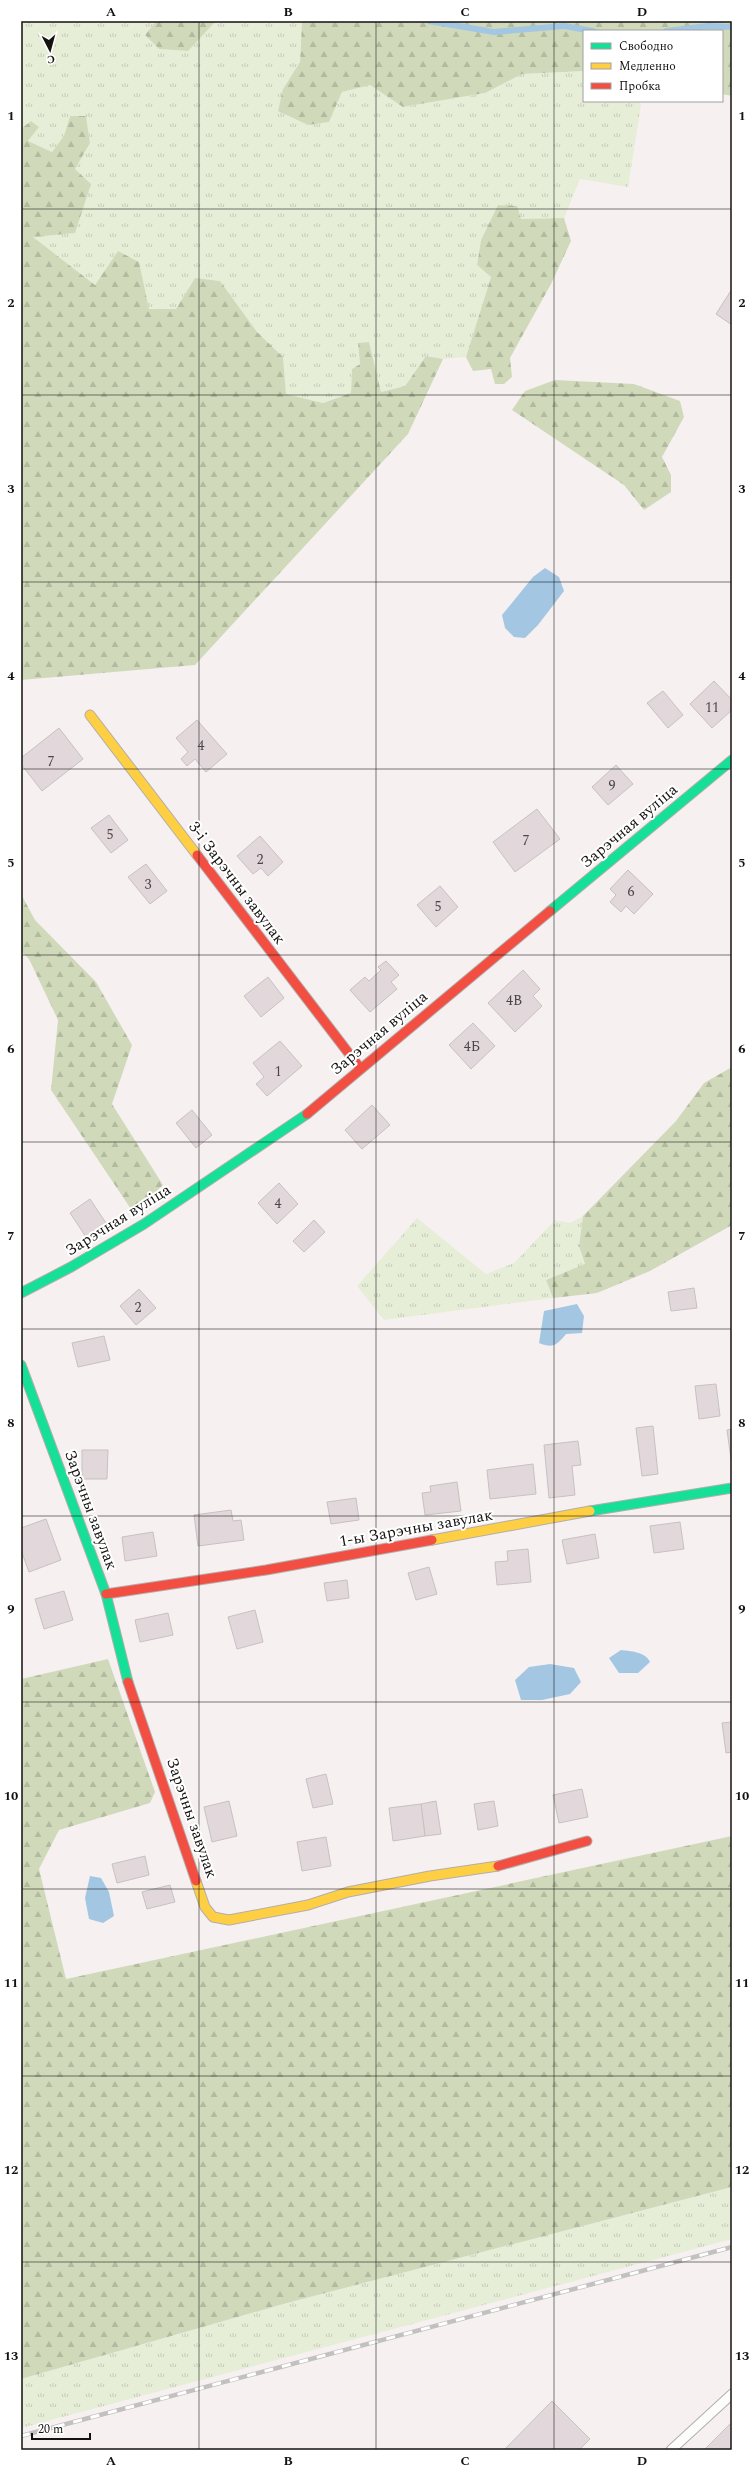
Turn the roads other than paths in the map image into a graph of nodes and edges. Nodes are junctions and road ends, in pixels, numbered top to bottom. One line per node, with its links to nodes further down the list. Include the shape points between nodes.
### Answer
1 (90, 715): 3 (street, 3-і Зарэчны завулак)
2 (732, 760): 3 (street, Зарэчная вуліца)
3 (360, 1068): 4 (street, Зарэчная вуліца, via 302,1118 178,1202 70,1268)
4 (21, 1293)
5 (21, 1365): 7 (street, Зарэчны завулак)
6 (732, 1490): 7 (street, 1-ы Зарэчны завулак, via 619,1506 266,1570)
7 (106, 1594): 8 (street, Зарэчны завулак, via 125,1672 205,1907 213,1917 229,1920 308,1905 348,1892 430,1876 488,1869)
8 (587, 1841)
9 (732, 2394): 10 (lane)
10 (671, 2450)

